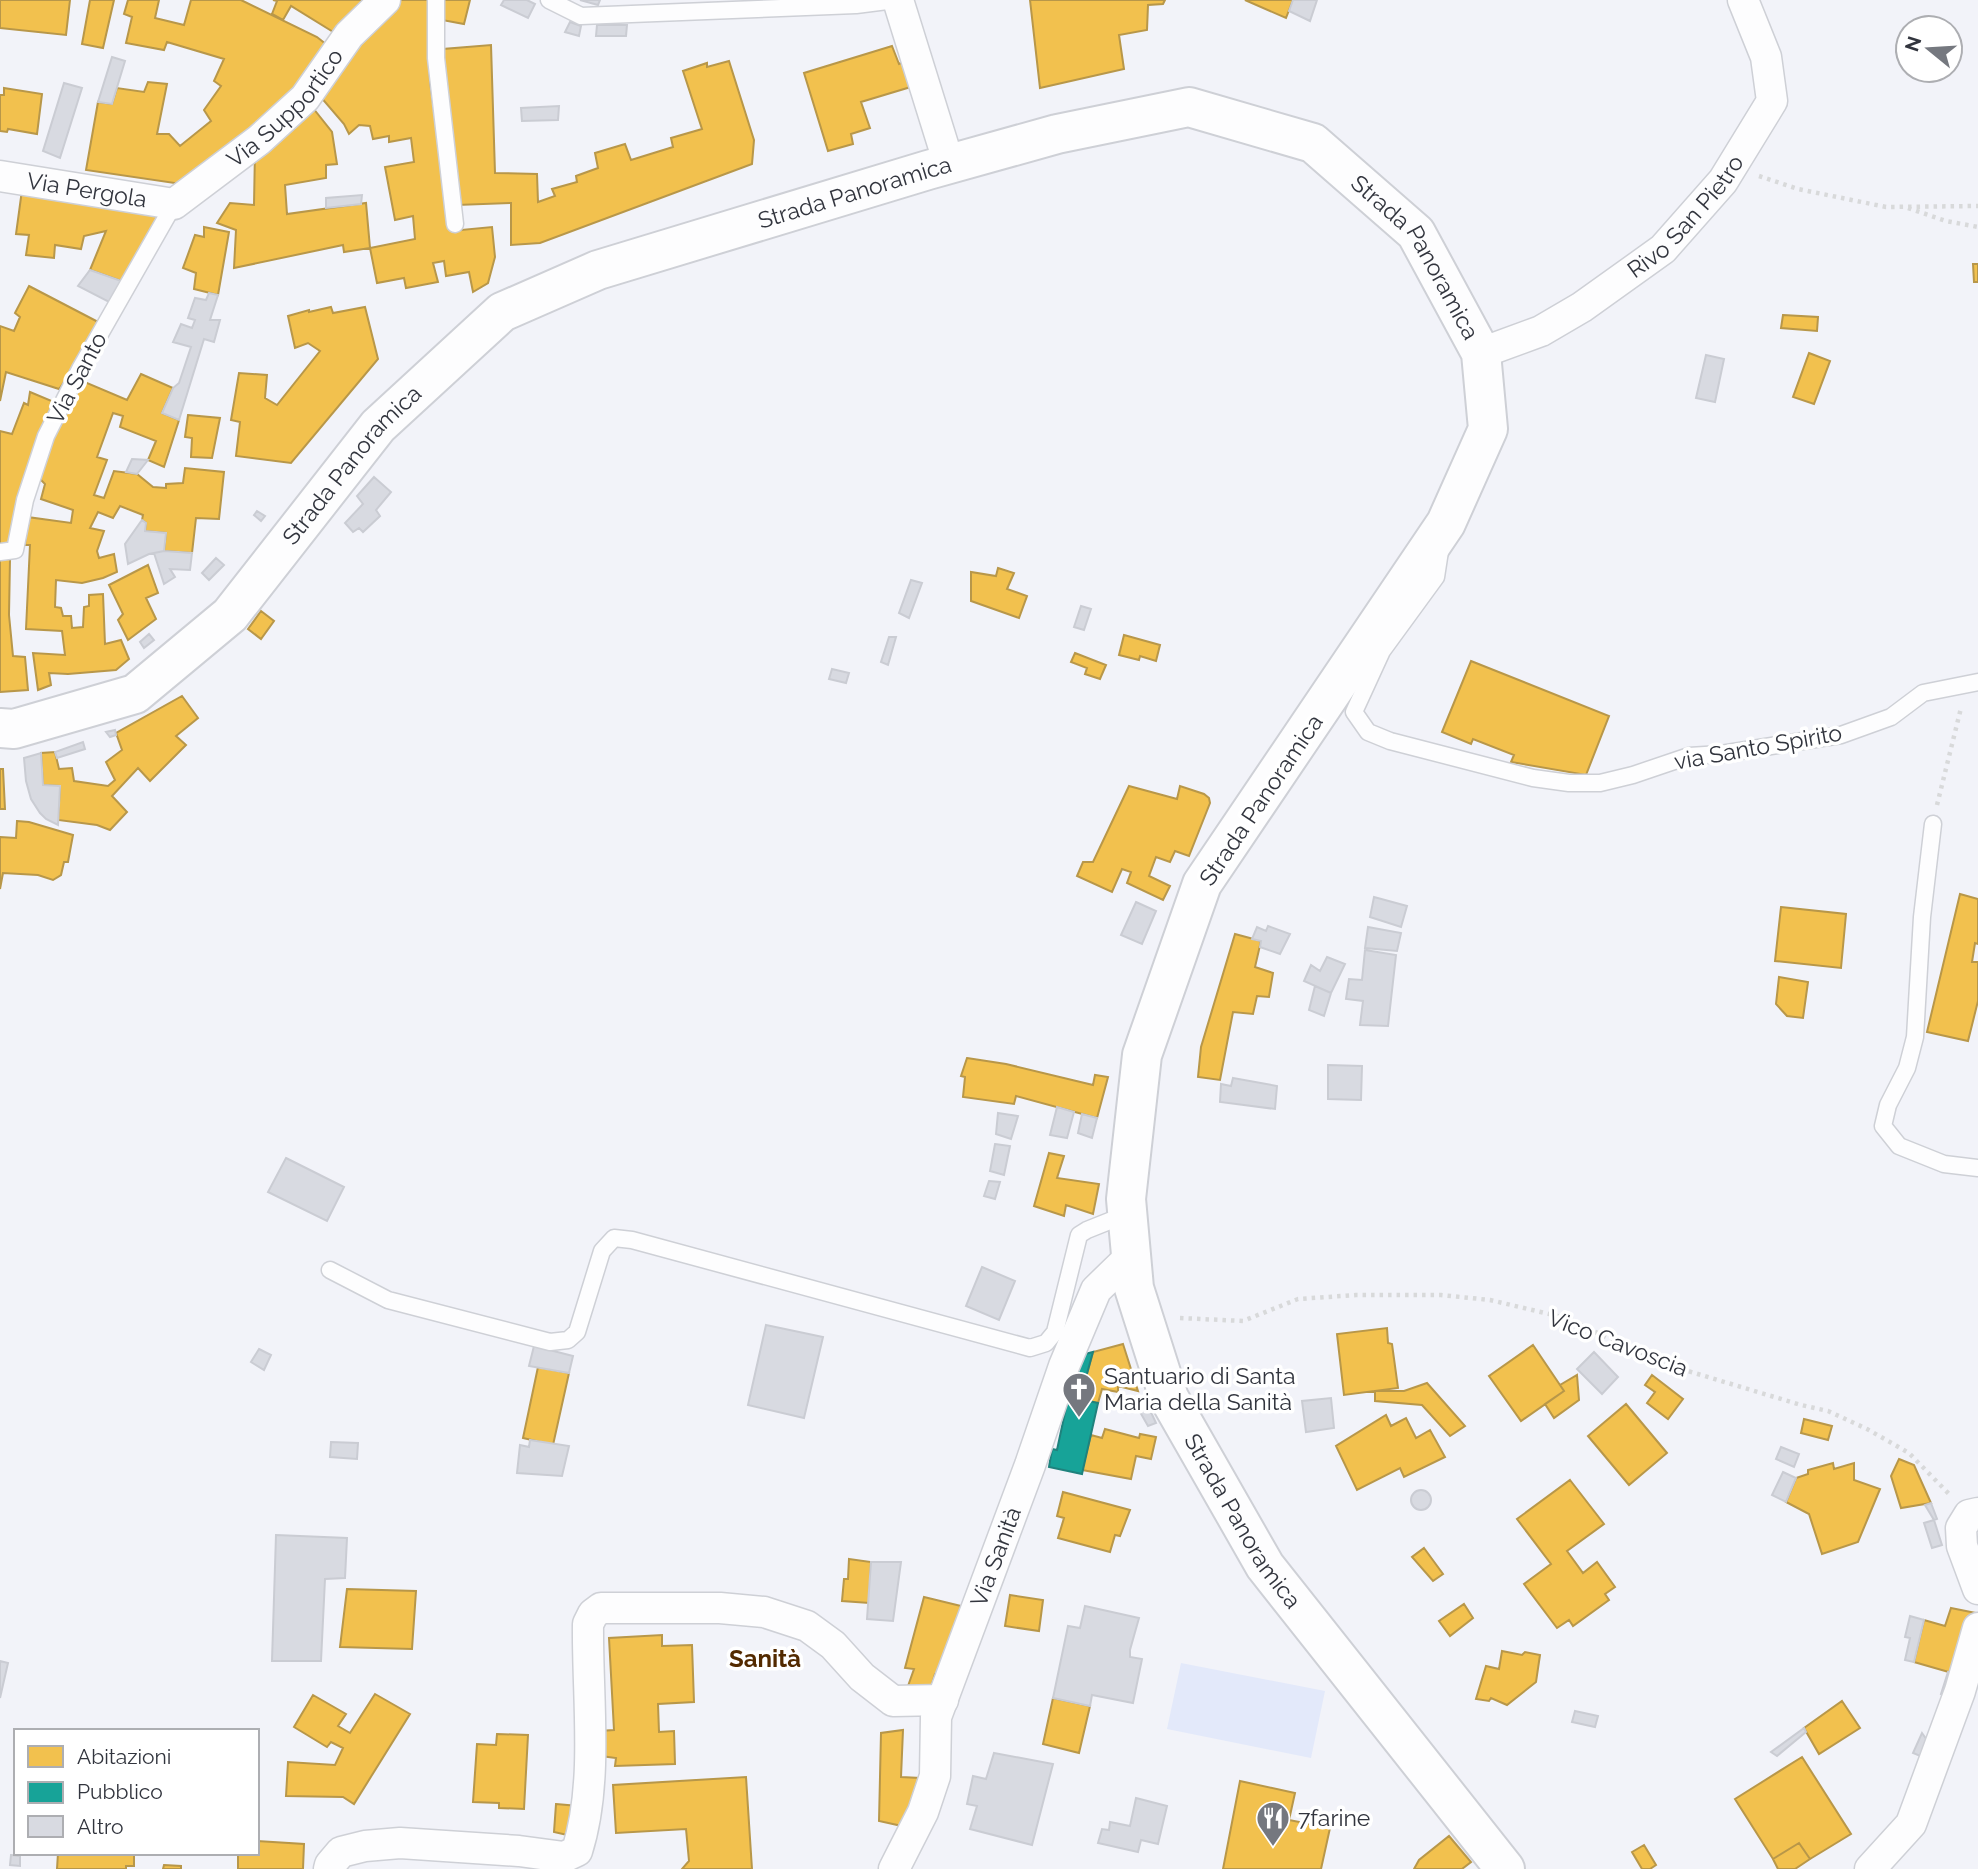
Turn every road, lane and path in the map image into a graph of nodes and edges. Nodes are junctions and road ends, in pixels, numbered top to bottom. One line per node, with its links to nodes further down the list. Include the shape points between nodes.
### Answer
1 (385, 0): 10 (street, Via Supportico, via 349,35 305,98 259,140)
2 (436, 0): 13 (lane, via 436,58)
3 (549, 0): 6 (lane, via 581,16)
4 (897, 0): 6 (lane, via 856,5); 7 (street)
5 (1743, 0): 8 (street, Rivo San Pietro, via 1766,57 1772,102)
6 (772, 4)
7 (949, 164): 15 (main road, Strada Panoramica, via 1057,134 1189,107 1313,143 1416,233); 19 (main road, Strada Panoramica, via 598,270 502,312 378,426 230,615 135,694 14,729)
8 (1731, 167): 12 (path, via 1798,189); 15 (street, Rivo San Pietro, via 1663,249 1541,331)
9 (0, 176): 10 (street, Via Pergola)
10 (174, 204): 17 (lane, Via Santo, via 46,436 15,550)
11 (1978, 206): 12 (path)
12 (1903, 207): 14 (path)
13 (455, 224)
14 (1978, 226)
15 (1481, 353): 16 (main road, Strada Panoramica, via 1488,429)
16 (1444, 527): 18 (lane, via Santo Spirito, via 1436,577 1382,651 1354,712 1368,732 1390,741 1533,778 1600,783 1689,756 1841,735 1891,717 1923,693); 22 (main road, Strada Panoramica, via 1202,884 1142,1055)
17 (0, 552)
18 (1970, 684): 20 (path)
19 (0, 728)
20 (1933, 824): 21 (lane, via 1915,1037 1883,1126 1899,1146 1944,1164)
21 (1978, 1168)
22 (1127, 1214): 23 (main road, Strada Panoramica); 24 (lane, via 1079,1235 1055,1332 1046,1343 1030,1348 632,1240 614,1238 602,1251 577,1332 568,1340 550,1342 388,1300)
23 (1132, 1255): 25 (main road, Strada Panoramica, via 1134,1288); 29 (street, Via Sanità, via 1096,1290)
24 (330, 1270)
25 (1144, 1319): 26 (path, Vico Cavoscia, via 1243,1321 1298,1299 1356,1295 1441,1295 1490,1300 1555,1315 1658,1362 1828,1411 1867,1429 1909,1453); 32 (main road, Strada Panoramica, via 1169,1398 1265,1566)
26 (1972, 1517): 27 (street, via 1961,1528 1962,1546)
27 (1978, 1590)
28 (1978, 1628): 33 (street, via 1911,1824)
29 (943, 1700): 30 (street, via 893,1701 807,1626 764,1612 601,1608 588,1624 590,1776 586,1825 577,1851 564,1857 400,1843 341,1852); 31 (street, Via Sanità, via 936,1717 935,1776 923,1812)
30 (329, 1869)
31 (894, 1869)
32 (1505, 1869)
33 (1870, 1869)

